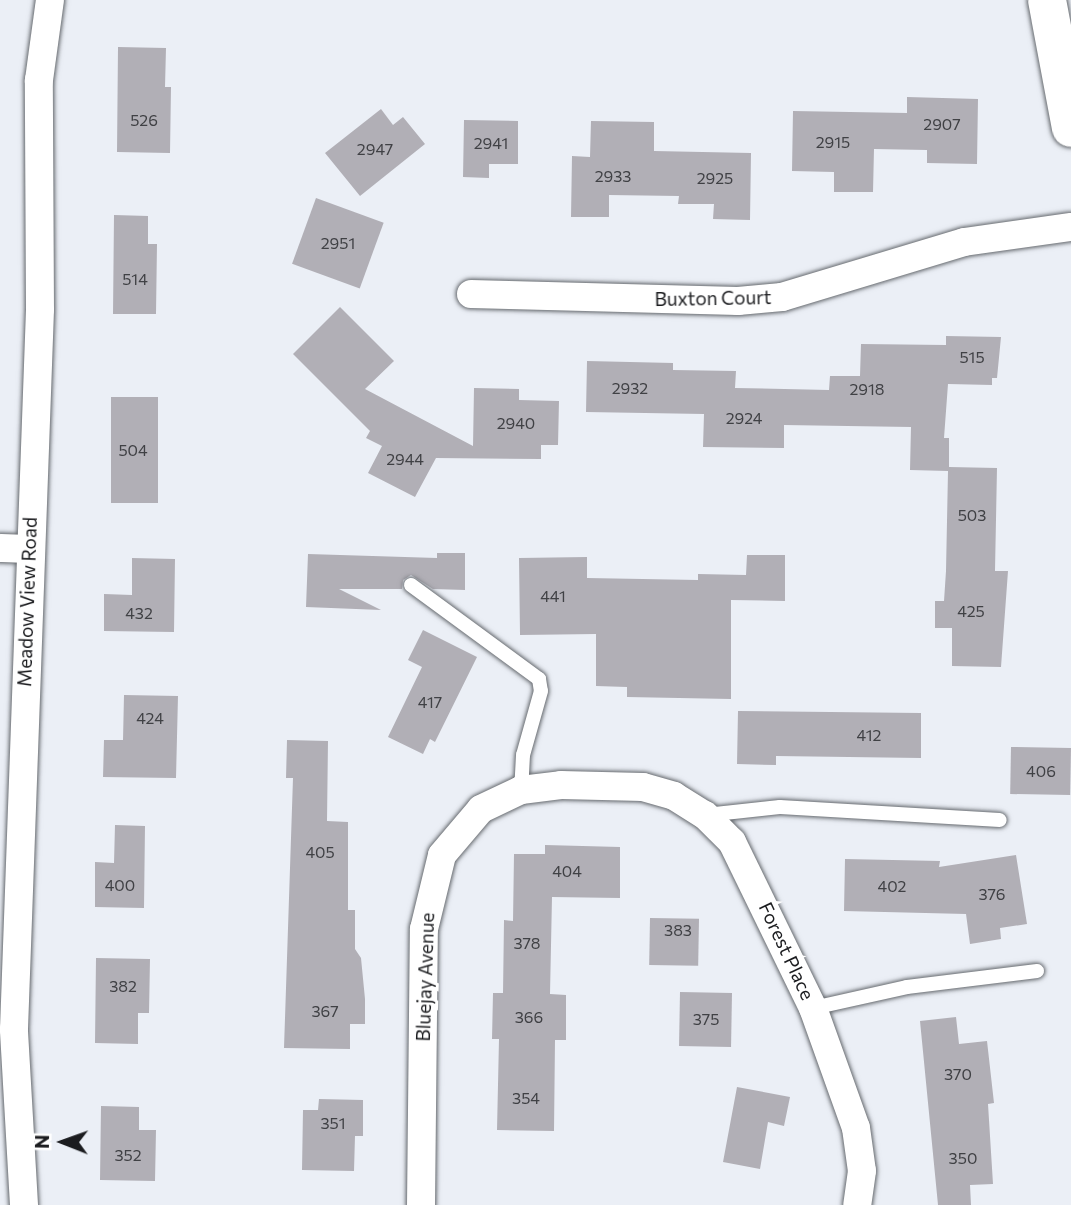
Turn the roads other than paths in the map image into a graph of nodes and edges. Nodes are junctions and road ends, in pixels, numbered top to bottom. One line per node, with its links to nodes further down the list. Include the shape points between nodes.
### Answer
1 (50, 0): 7 (street, Meadow View Road, via 39,80 40,309)
2 (1047, 0): 3 (main road)
3 (1071, 128)
4 (1071, 227): 5 (street, Buxton Court, via 964,242 782,297 738,301)
5 (471, 294)
6 (0, 548): 7 (street)
7 (28, 549): 15 (street, Meadow View Road, via 14,1029)
8 (411, 584): 10 (lane, via 539,680 541,691 523,755)
9 (604, 785): 10 (street, Bluejay Avenue); 11 (street, Forest Place, via 674,796)
10 (521, 790): 16 (street, Bluejay Avenue, via 481,809 459,831 442,855 430,891 424,929)
11 (705, 815): 12 (lane, via 780,807); 14 (street, Forest Place, via 732,842 752,877)
12 (1000, 820)
13 (1037, 971): 14 (lane, via 907,987)
14 (813, 1007): 17 (street, Forest Place, via 856,1128 862,1171)
15 (24, 1205)
16 (421, 1205)
17 (857, 1205)

